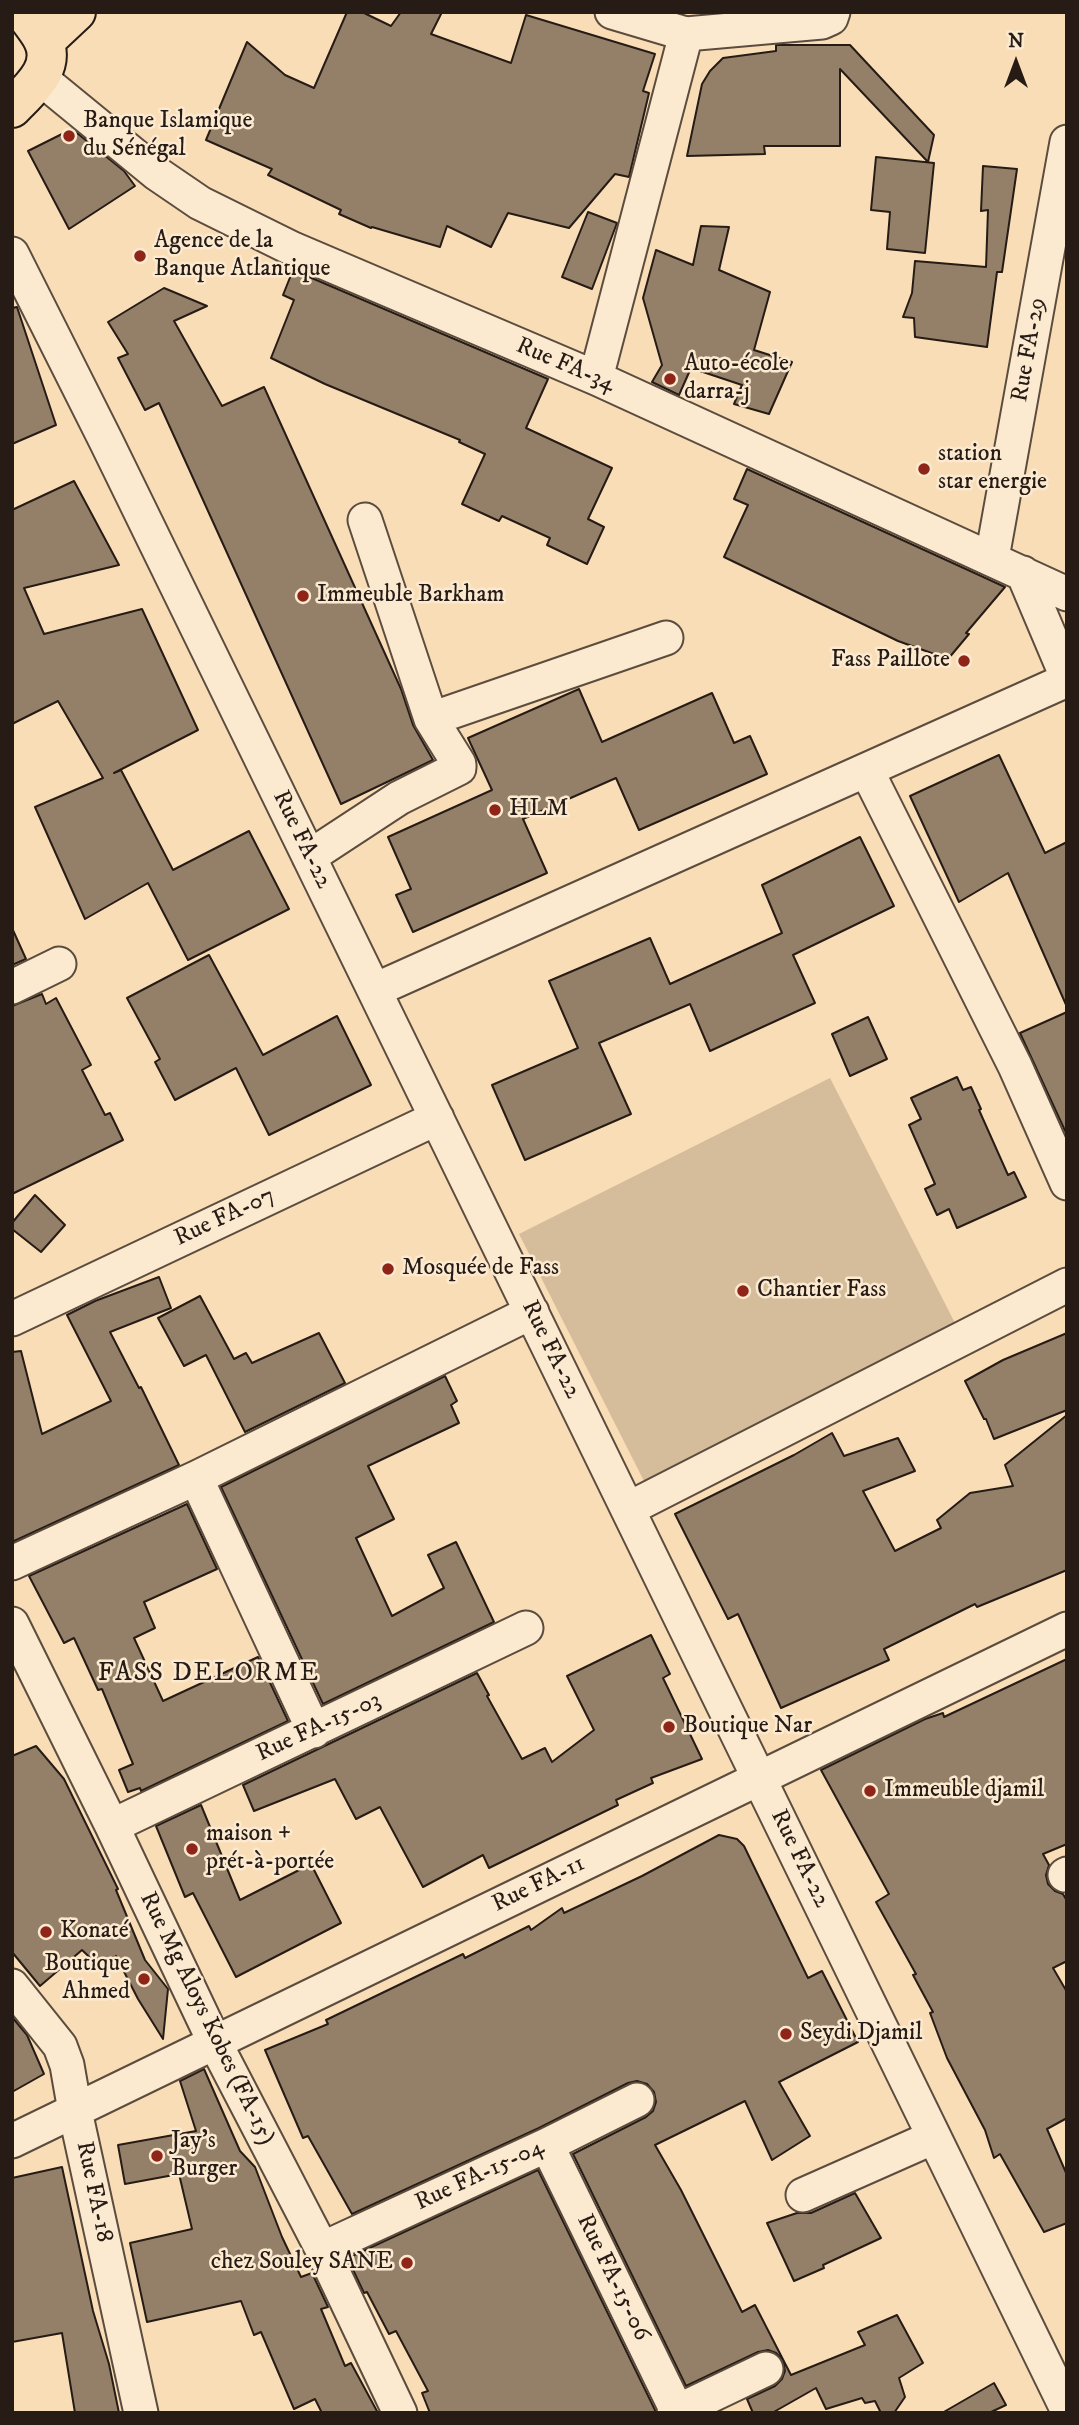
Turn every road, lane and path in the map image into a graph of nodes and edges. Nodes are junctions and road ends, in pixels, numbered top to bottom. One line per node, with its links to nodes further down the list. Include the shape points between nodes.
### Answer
1 (76, 12): 5 (main road)
2 (612, 12): 4 (street)
3 (832, 15): 4 (street, via 822,22)
4 (686, 34): 9 (street)
5 (36, 44): 6 (main road); 9 (street, Rue FA-34, via 118,142 200,203 293,249)
6 (12, 108)
7 (1067, 142): 11 (street, Rue FA-29)
8 (12, 254): 18 (street, Rue FA-22)
9 (596, 378): 11 (street, Rue FA-34)
10 (365, 520): 16 (street)
11 (992, 558): 12 (street, Rue FA-34)
12 (1023, 573): 13 (street, Rue FA-34); 15 (street)
13 (1067, 594)
14 (666, 638): 16 (street)
15 (1067, 678): 17 (street)
16 (431, 719): 18 (street, via 459,768 399,798)
17 (867, 771): 21 (street); 23 (street)
18 (309, 857): 21 (street, Rue FA-22)
19 (60, 964): 20 (street)
20 (12, 988)
21 (375, 990): 22 (street, Rue FA-22)
22 (437, 1118): 25 (street, Rue FA-22); 26 (street, Rue FA-07)
23 (1067, 1183)
24 (1067, 1285): 28 (street)
25 (532, 1312): 27 (street); 28 (street, Rue FA-22)
26 (12, 1319)
27 (196, 1478): 29 (street); 33 (street)
28 (628, 1509): 34 (street, Rue FA-22)
29 (12, 1563)
30 (12, 1625): 35 (street, Rue Mg Aloys Kobes (FA-15))
31 (526, 1628): 33 (street, Rue FA-15-03)
32 (1067, 1629): 34 (street, Rue FA-11)
33 (314, 1731): 35 (street, Rue FA-15-03)
34 (759, 1778): 37 (street, Rue FA-11); 40 (street, Rue FA-22)
35 (112, 1826): 37 (street, Rue Mg Aloys Kobes (FA-15))
36 (12, 1986): 39 (street, Rue FA-18, via 60,2046)
37 (215, 2043): 39 (street, Rue FA-11); 44 (street, Rue Mg Aloys Kobes (FA-15))
38 (637, 2100): 42 (street, Rue FA-15-04)
39 (75, 2111): 41 (street, Rue FA-11); 48 (street, Rue FA-18)
40 (934, 2137): 43 (street); 46 (street, Rue FA-22)
41 (12, 2141)
42 (547, 2146): 44 (street, Rue FA-15-04); 47 (street, Rue FA-15-06)
43 (803, 2195)
44 (322, 2249): 49 (street, Rue Mg Aloys Kobes (FA-15))
45 (766, 2369): 47 (street)
46 (1067, 2409)
47 (675, 2412)
48 (141, 2413)
49 (400, 2413)

